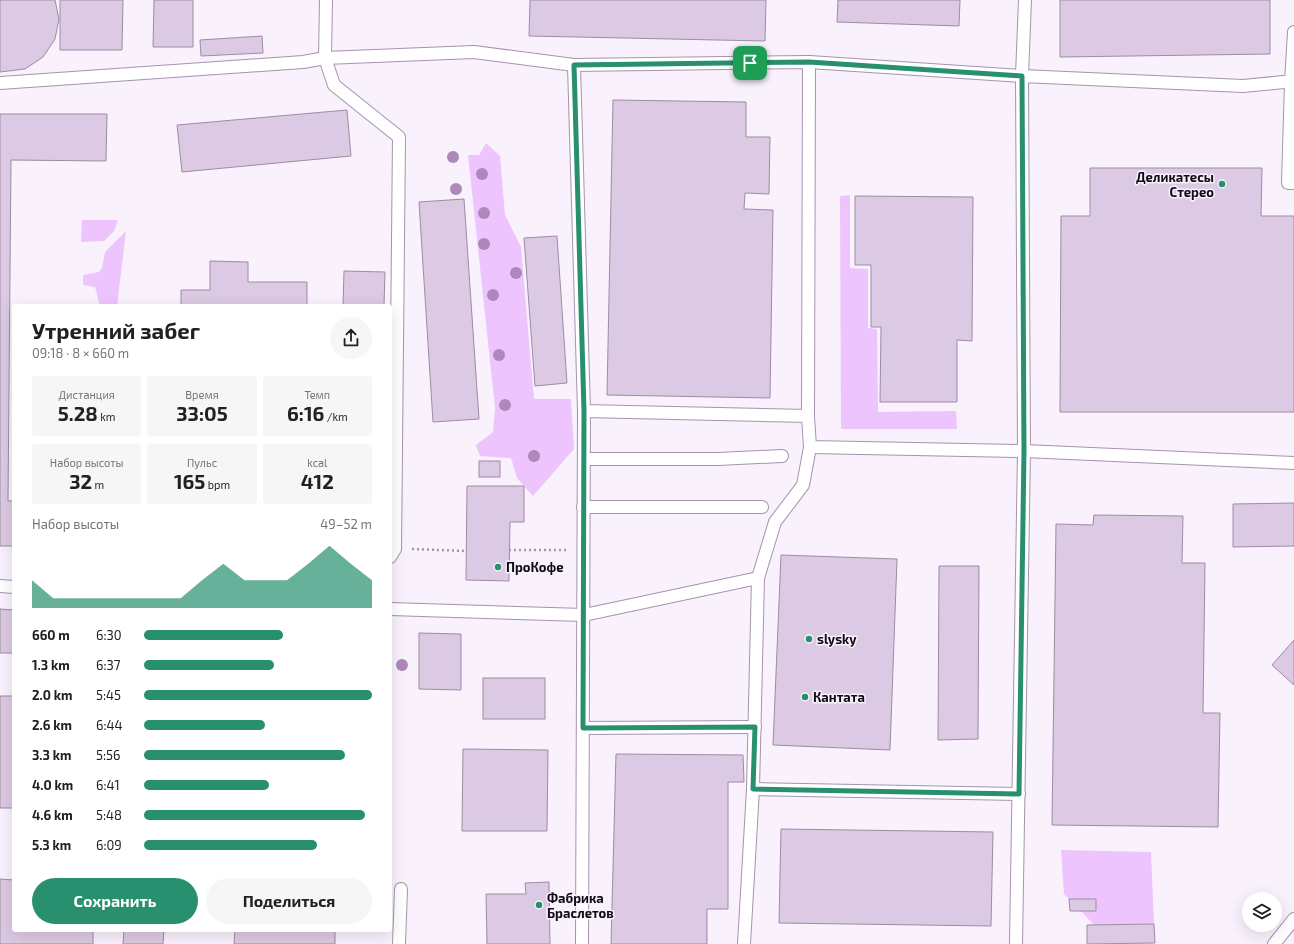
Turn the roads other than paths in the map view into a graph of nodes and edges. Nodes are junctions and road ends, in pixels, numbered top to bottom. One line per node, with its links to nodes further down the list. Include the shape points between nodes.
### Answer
1 (326, 0): 4 (lane)
2 (1025, 0): 7 (lane)
3 (1294, 32): 8 (lane)
4 (325, 58): 6 (lane, via 474,52); 9 (lane, via 303,62); 13 (lane, via 334,85 399,137)
5 (809, 62): 6 (lane); 7 (lane); 12 (lane)
6 (574, 65): 11 (lane)
7 (1022, 76): 8 (lane, via 1243,86); 15 (lane)
8 (1292, 82): 10 (lane, via 1288,183)
9 (0, 83)
10 (1294, 183)
11 (584, 411): 12 (lane); 17 (lane)
12 (808, 416): 14 (lane)
13 (393, 446): 21 (lane)
14 (810, 448): 15 (lane); 22 (lane, via 803,485 775,522)
15 (1024, 451): 18 (lane); 30 (lane)
16 (782, 456): 17 (lane)
17 (584, 459): 19 (lane)
18 (1294, 463)
19 (583, 507): 20 (lane); 26 (lane)
20 (762, 507)
21 (393, 553)
22 (758, 578): 26 (lane); 27 (lane)
23 (0, 586): 24 (lane)
24 (12, 587)
25 (392, 609): 26 (lane)
26 (584, 615): 28 (lane)
27 (755, 727): 28 (lane); 29 (lane)
28 (583, 728): 34 (lane)
29 (753, 789): 30 (lane); 35 (lane)
30 (1019, 794): 36 (lane)
31 (401, 889): 33 (lane)
32 (1294, 919): 37 (lane)
33 (398, 944)
34 (582, 944)
35 (744, 944)
36 (1016, 944)
37 (1274, 944)

